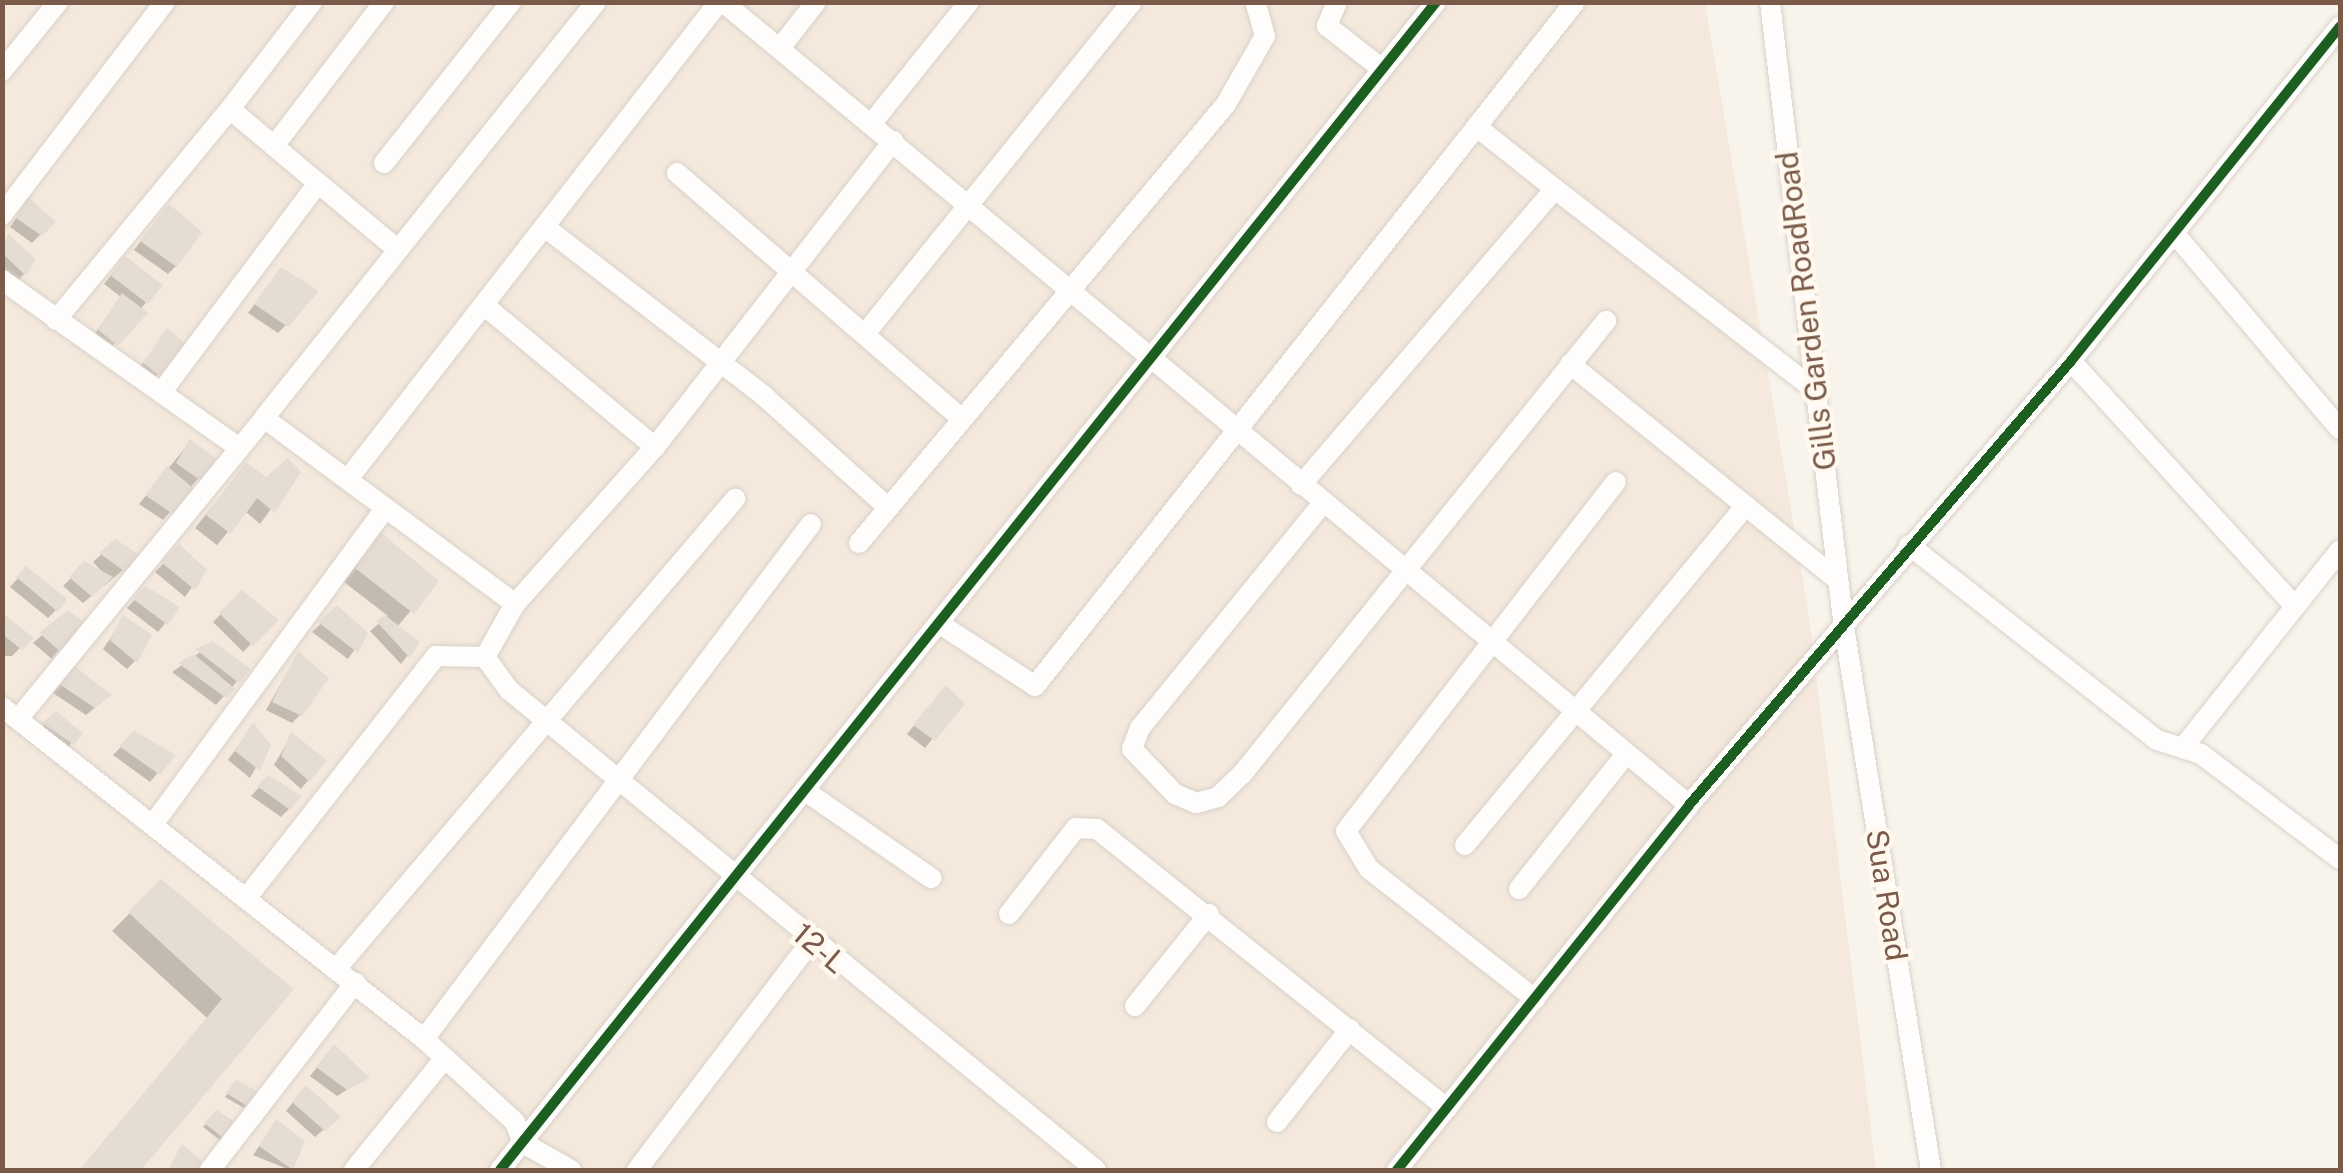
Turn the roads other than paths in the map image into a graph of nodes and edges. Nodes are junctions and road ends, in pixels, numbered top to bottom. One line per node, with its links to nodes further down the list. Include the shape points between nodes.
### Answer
1 (58, 2): 19 (street)
2 (165, 2): 30 (street)
3 (312, 2): 20 (street)
4 (384, 2): 24 (street)
5 (511, 2): 25 (street)
6 (596, 2): 33 (street)
7 (721, 2): 17 (street); 31 (street)
8 (816, 2): 17 (street)
9 (969, 2): 21 (street)
10 (1132, 2): 29 (street)
11 (1255, 2): 36 (street, via 1265,36 1257,59)
12 (1337, 2): 18 (street, via 1327,26)
13 (1436, 2): 18 (street)
14 (1575, 2): 22 (street)
15 (1770, 2): 45 (street, Gills Garden RoadRoad)
16 (2340, 26): 32 (street)
17 (780, 48): 21 (street)
18 (1381, 68): 41 (street)
19 (2, 71)
20 (230, 109): 24 (street); 38 (street)
21 (872, 123): 23 (street)
22 (1477, 127): 28 (street); 50 (street)
23 (893, 141): 29 (street); 34 (street)
24 (274, 146): 27 (street)
25 (384, 163)
26 (677, 173): 34 (street)
27 (318, 184): 33 (street); 46 (street)
28 (1555, 189): 45 (street); 55 (street)
29 (970, 207): 36 (street); 40 (street)
30 (2, 215)
31 (546, 228): 37 (street); 43 (street)
32 (2175, 234): 42 (street); 49 (street)
33 (398, 250): 48 (street)
34 (793, 270): 40 (street); 43 (street)
35 (2, 280): 38 (street)
36 (1071, 292): 41 (street); 47 (street)
37 (485, 306): 52 (street); 53 (street)
38 (56, 320): 46 (street)
39 (1606, 321): 44 (street)
40 (868, 330): 47 (street)
41 (1148, 358): 50 (street); 70 (street)
42 (2071, 360): 63 (street); 68 (street)
43 (718, 361): 52 (street); 58 (street)
44 (1570, 364): 59 (street); 65 (street)
45 (1816, 391): 66 (street, Gills Garden RoadRoad)
46 (162, 392): 51 (street)
47 (960, 417): 58 (street)
48 (264, 418): 51 (street); 53 (street)
49 (2340, 429)
50 (1237, 432): 55 (street); 70 (street, via 1035,686)
51 (239, 448): 74 (street)
52 (654, 448): 67 (street)
53 (348, 479): 60 (street)
54 (1616, 482): 71 (street)
55 (1301, 485): 57 (street)
56 (735, 500): 75 (street)
57 (1323, 503): 65 (street); 65 (street, via 1140,728 1132,750 1145,770 1196,803 1218,798)
58 (886, 506): 62 (street)
59 (1745, 506): 66 (street); 73 (street)
60 (384, 510): 67 (street); 81 (street)
61 (811, 524): 78 (street)
62 (859, 543)
63 (1909, 545): 69 (street); 76 (street, via 2157,740)
64 (2340, 550): 68 (street)
65 (1400, 568): 71 (street)
66 (1838, 580): 69 (street, Gills Garden RoadRoad)
67 (515, 604): 72 (street)
68 (2295, 606): 76 (street)
69 (1843, 620): 80 (street); 108 (street, Sua Road)
70 (940, 624): 79 (street)
71 (1492, 645): 73 (street); 93 (street, via 1346,831 1370,869)
72 (485, 657): 75 (street, 12-L); 87 (street, via 436,656)
73 (1571, 709): 77 (street); 82 (street)
74 (10, 713): 81 (street)
75 (546, 724): 78 (street, 12-L); 91 (street)
76 (2185, 745): 83 (street)
77 (1626, 754): 80 (street); 86 (street)
78 (620, 786): 85 (street, 12-L); 96 (street)
79 (808, 793): 84 (street); 85 (street)
80 (1689, 805): 93 (street)
81 (154, 823): 87 (street)
82 (1465, 845)
83 (2340, 859)
84 (931, 878)
85 (740, 881): 90 (street, 12-L); 100 (street)
86 (1519, 889)
87 (248, 896): 91 (street)
88 (1009, 914): 89 (street, via 1076,828 1120,842)
89 (1209, 914): 94 (street); 95 (street)
90 (810, 942): 105 (street); 106 (street, 12-L)
91 (336, 970): 92 (street)
92 (355, 982): 96 (street); 101 (street)
93 (1535, 999): 98 (street)
94 (1135, 1006)
95 (1350, 1029): 98 (street); 99 (street)
96 (424, 1038): 97 (street)
97 (445, 1058): 100 (street, via 515,1122); 102 (street)
98 (1447, 1108): 107 (street)
99 (1277, 1122)
100 (523, 1142): 103 (street); 104 (street)
101 (210, 1170)
102 (354, 1170)
103 (500, 1170)
104 (572, 1170)
105 (636, 1170)
106 (1096, 1170)
107 (1398, 1170)
108 (1930, 1170)

